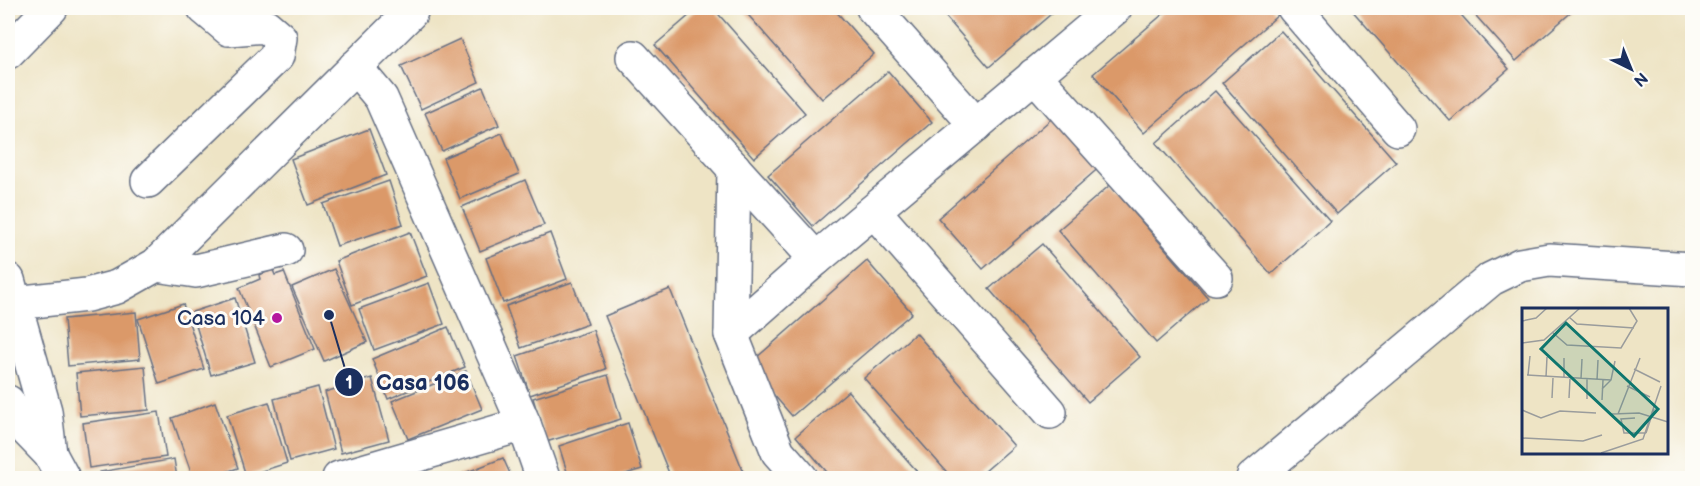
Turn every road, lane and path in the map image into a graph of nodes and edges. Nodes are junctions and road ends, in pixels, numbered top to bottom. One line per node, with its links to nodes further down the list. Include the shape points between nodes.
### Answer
1 (51, 8): 7 (street)
2 (204, 8): 14 (street, via 229,29 266,26 280,38 277,56)
3 (873, 8): 11 (street)
4 (1115, 8): 10 (street)
5 (1294, 8): 12 (street)
6 (411, 12): 9 (street)
7 (8, 52)
8 (633, 57): 13 (street)
9 (355, 67): 18 (street); 25 (street, via 381,98)
10 (1034, 75): 11 (street); 20 (street)
11 (976, 125): 15 (street)
12 (1398, 129)
13 (734, 168): 17 (street); 22 (street)
14 (148, 182)
15 (874, 211): 17 (street); 24 (street)
16 (286, 250): 18 (street, via 196,271)
17 (816, 259): 22 (street)
18 (156, 265): 21 (street, via 117,287 87,295)
19 (1692, 269): 30 (street, via 1549,261 1520,265 1491,279)
20 (1216, 278)
21 (10, 296): 26 (street, via 45,411)
22 (731, 334): 29 (street, via 778,452)
23 (8, 402): 26 (street)
24 (1050, 412)
25 (524, 424): 27 (street); 28 (street)
26 (56, 466)
27 (339, 478)
28 (543, 478)
29 (801, 478)
30 (1252, 478)

